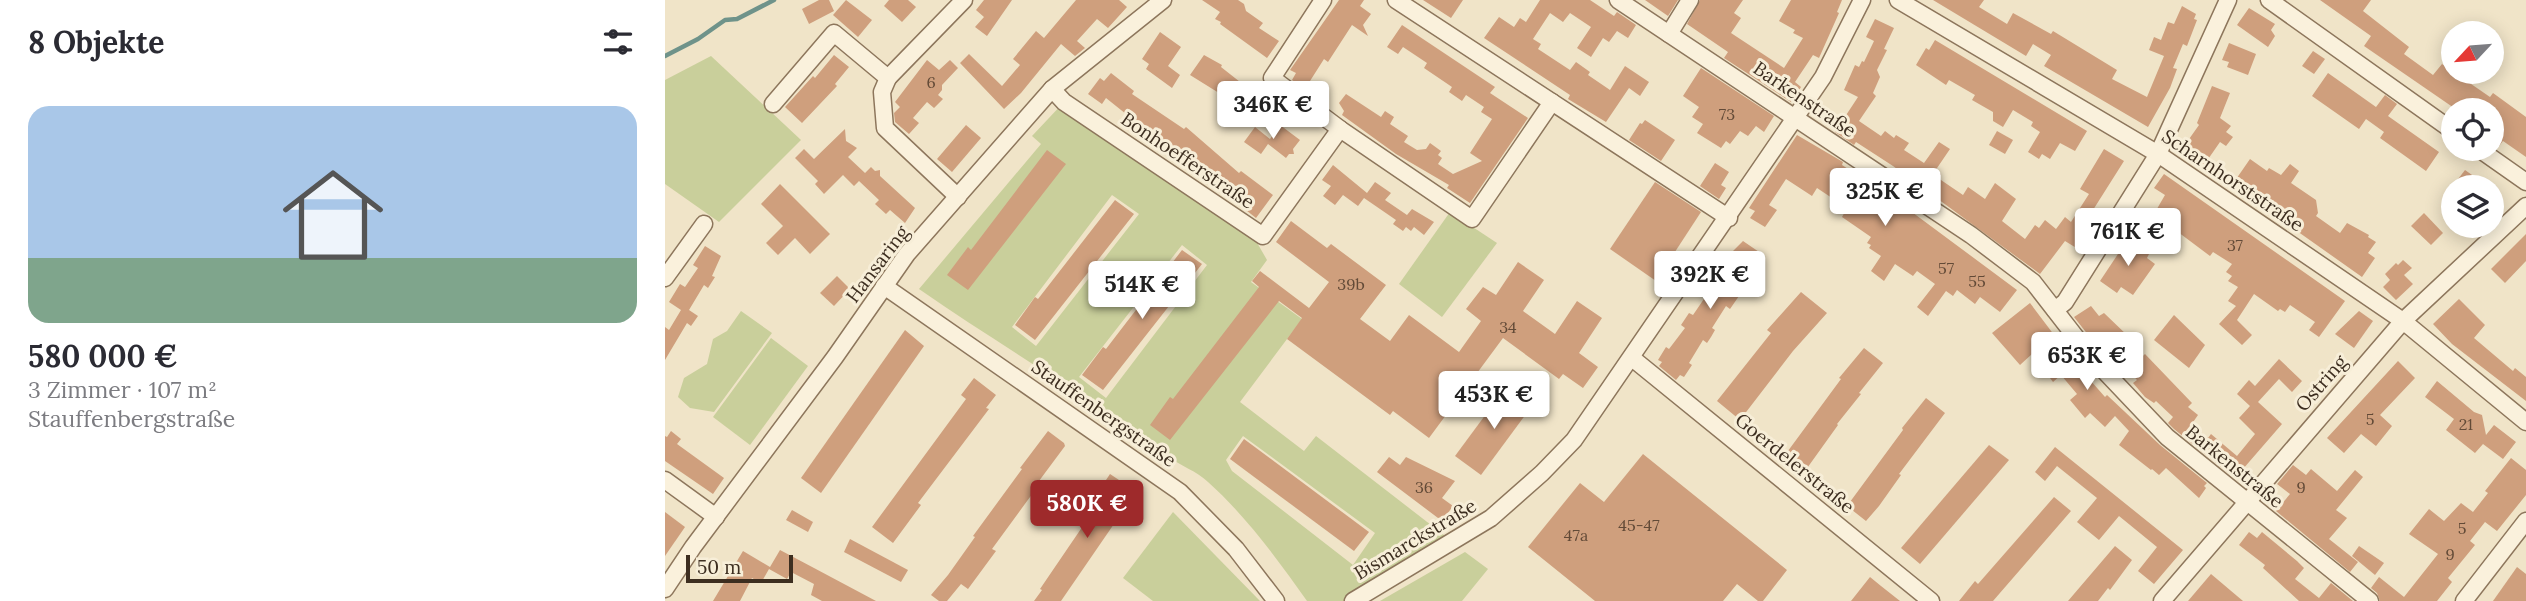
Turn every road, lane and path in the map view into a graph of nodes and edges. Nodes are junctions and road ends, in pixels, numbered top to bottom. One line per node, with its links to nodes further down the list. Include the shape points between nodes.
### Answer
1 (964, 0): 12 (street)
2 (1163, 0): 13 (street, Hansaring)
3 (1323, 0): 18 (street, via 1272,78)
4 (1396, 0): 14 (street)
5 (1618, 0): 11 (street, Barkenstraße)
6 (1690, 0): 11 (street)
7 (1862, 0): 16 (street, Bismarckstraße, via 1823,77)
8 (1898, 0): 19 (street, Scharnhorststraße)
9 (2228, 0): 19 (street)
10 (2269, 0): 17 (street)
11 (1669, 34): 16 (street, Barkenstraße)
12 (888, 78): 15 (street, via 834,33); 22 (street, via 882,92 885,128)
13 (1052, 89): 18 (street, Bonhoefferstraße, via 1064,102 1263,236); 22 (street, Hansaring)
14 (1552, 102): 18 (street, via 1472,219); 24 (street)
15 (772, 104)
16 (1795, 118): 24 (street, Bismarckstraße); 28 (street, Barkenstraße, via 1971,235 2033,282)
17 (2441, 122)
18 (1340, 129)
19 (2158, 155): 28 (street, via 2065,302); 29 (street, Scharnhorststraße)
20 (2496, 161): 21 (street)
21 (2526, 182)
22 (958, 197): 27 (street, Hansaring)
23 (2526, 206): 29 (street, Ostring)
24 (1729, 218): 30 (street, Bismarckstraße)
25 (704, 224): 26 (street)
26 (665, 278)
27 (884, 286): 34 (street, Hansaring); 37 (street, Stauffenbergstraße, via 1180,492 1236,549)
28 (2055, 310): 33 (street, Barkenstraße, via 2146,416)
29 (2403, 321): 31 (street, Scharnhorststraße); 33 (street, Ostring)
30 (1632, 358): 38 (street, Bismarckstraße, via 1574,440 1497,513); 39 (street, Goerdelerstraße)
31 (2526, 422)
32 (665, 480): 34 (street)
33 (2245, 502): 40 (street, Ostring); 41 (street, Barkenstraße)
34 (716, 517): 36 (street, Hansaring)
35 (2526, 521): 42 (street)
36 (665, 589)
37 (1276, 601)
38 (1353, 601)
39 (1931, 601)
40 (2162, 601)
41 (2370, 601)
42 (2464, 601)

